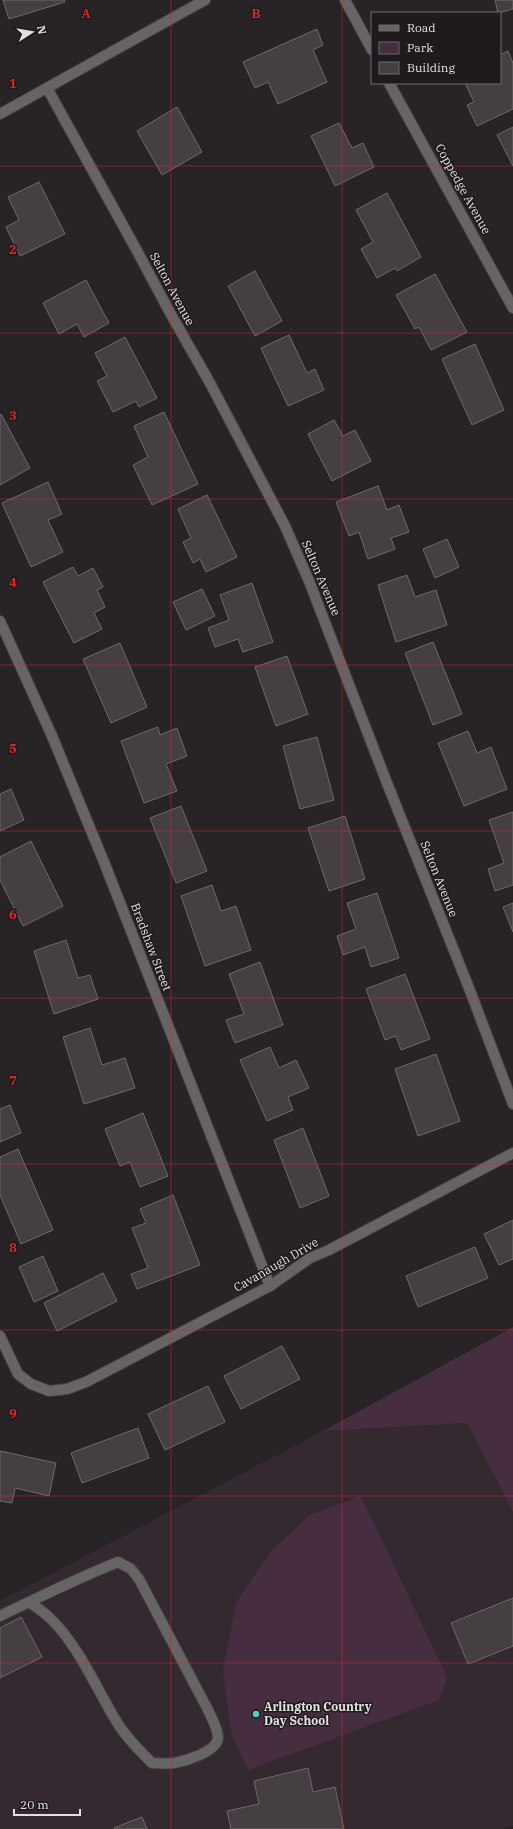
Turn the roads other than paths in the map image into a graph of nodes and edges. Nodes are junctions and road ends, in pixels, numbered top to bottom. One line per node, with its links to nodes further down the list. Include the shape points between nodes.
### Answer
1 (205, 0): 5 (street)
2 (345, 0): 3 (street)
3 (371, 48)
4 (391, 84): 7 (street, Coppedge Avenue)
5 (47, 88): 6 (street); 9 (street, Selton Avenue, via 210,383 285,526 310,581)
6 (0, 114)
7 (513, 308)
8 (0, 621): 11 (street, Bradshaw Street, via 52,736 104,862)
9 (513, 1104)
10 (513, 1153): 11 (street, Cavanaugh Drive, via 310,1258)
11 (270, 1286): 12 (street, Cavanaugh Drive, via 68,1389 49,1391 31,1384 18,1374)
12 (0, 1336)
13 (29, 1602): 13 (street, via 118,1562 131,1569 139,1579 207,1708 218,1739 214,1747 206,1753 174,1763 152,1763 116,1720 72,1646 51,1619); 14 (street)
14 (0, 1616)

